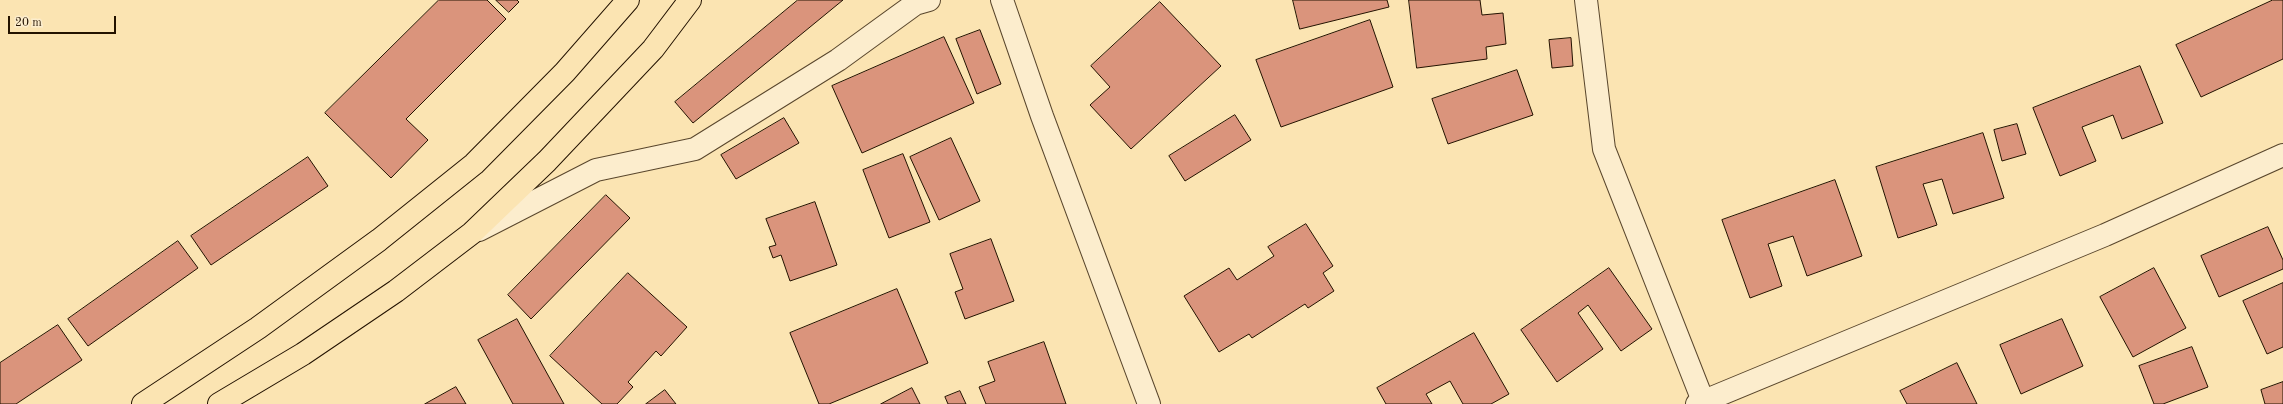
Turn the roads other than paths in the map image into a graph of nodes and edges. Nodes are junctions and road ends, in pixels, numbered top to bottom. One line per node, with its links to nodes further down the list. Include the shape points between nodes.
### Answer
1 (628, 0): 9 (main road, via 565,72 474,164 379,240 258,328)
2 (690, 0): 7 (main road, via 653,49 547,161)
3 (929, 0): 7 (street, via 915,4 838,60 695,149 596,170)
4 (1002, 0): 11 (street, via 1042,116)
5 (1586, 0): 8 (street, via 1604,149)
6 (2283, 154): 8 (street, via 2105,236)
7 (472, 233): 10 (main road, via 396,291 303,354)
8 (1700, 402)
9 (143, 404)
10 (219, 404)
11 (1149, 404)

